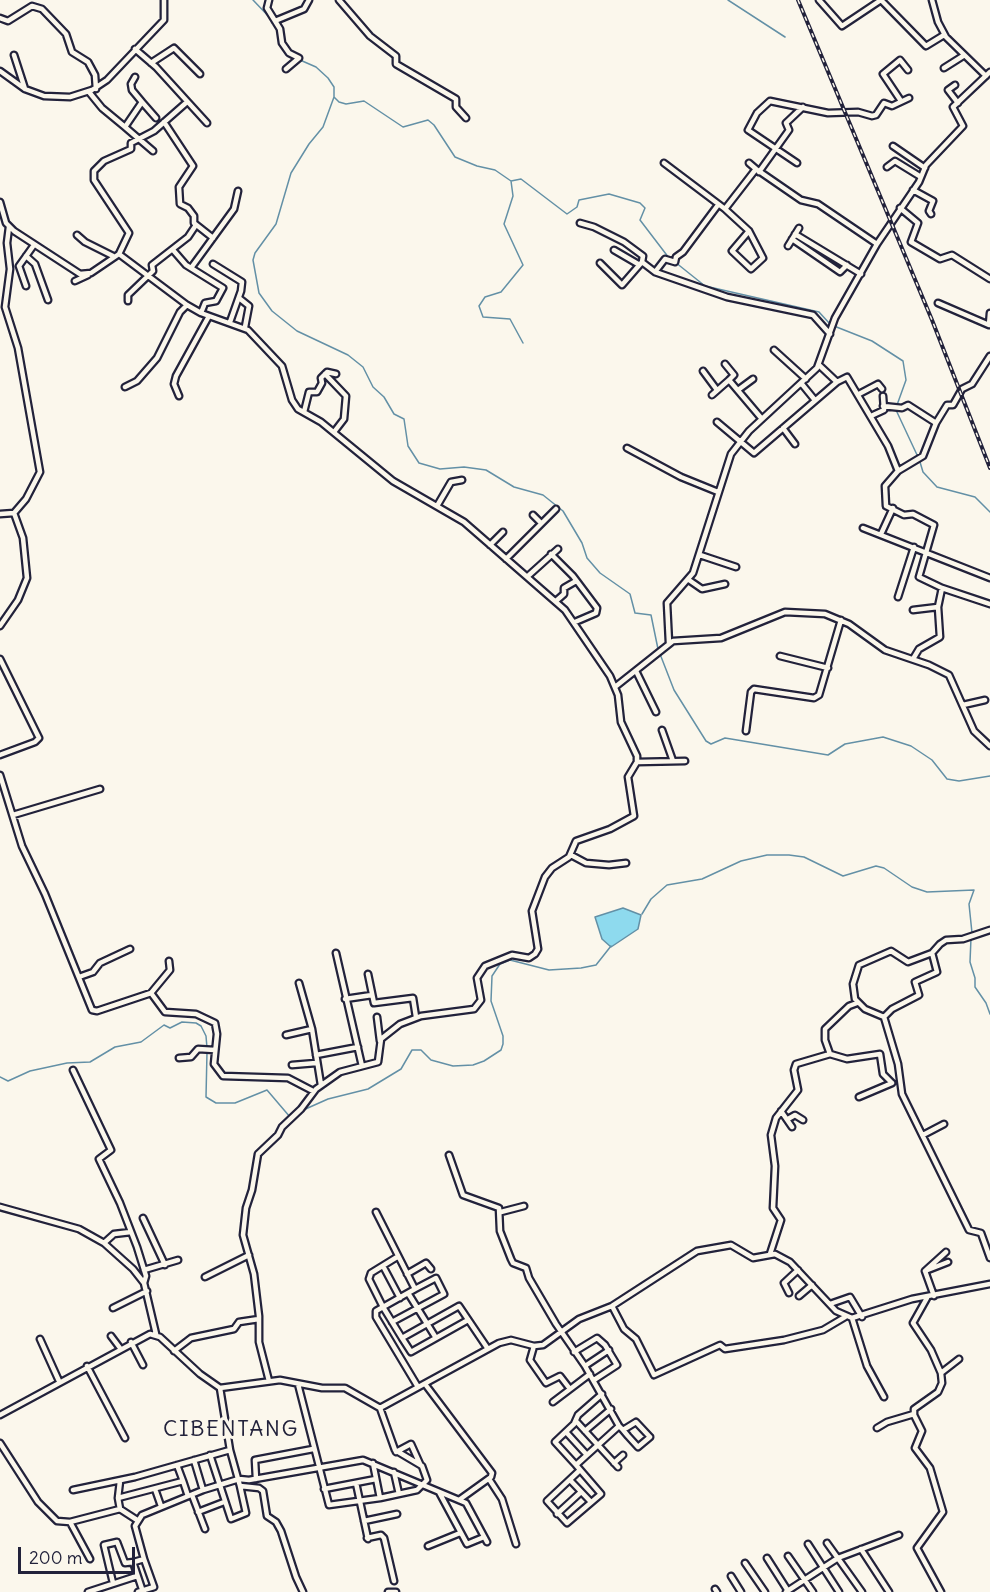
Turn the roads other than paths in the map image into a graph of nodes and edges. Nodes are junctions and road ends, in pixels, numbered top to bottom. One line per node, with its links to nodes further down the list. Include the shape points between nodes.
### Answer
1 (164, 0): 10 (street, via 165,18)
2 (269, 0): 8 (street, via 267,8)
3 (309, 0): 8 (street, via 303,9)
4 (339, 0): 32 (street, via 370,36 396,56 396,64 456,99 456,107)
5 (819, 0): 9 (street, via 842,26 881,0 926,45)
6 (932, 0): 9 (street)
7 (0, 18): 23 (street, via 8,21 32,6 42,9 66,34 72,52 88,62 95,75)
8 (275, 21): 15 (street, via 285,48 299,58)
9 (944, 34): 12 (street)
10 (135, 49): 13 (street); 23 (street)
11 (14, 55): 22 (street)
12 (963, 56): 14 (street); 19 (street)
13 (151, 63): 18 (street, via 174,48); 28 (street)
14 (944, 68)
15 (286, 69)
16 (0, 70): 22 (street)
17 (908, 70): 26 (street, via 900,60 883,74)
18 (200, 74)
19 (988, 74): 29 (street)
20 (135, 77): 27 (street, via 132,87)
21 (955, 85): 29 (street, via 948,90)
22 (25, 89): 24 (street, via 56,97)
23 (96, 89): 24 (street)
24 (89, 92): 35 (street)
25 (909, 98): 26 (street)
26 (901, 101): 30 (street, via 891,106 884,103 872,116)
27 (142, 102): 31 (street); 35 (street)
28 (187, 102): 33 (street); 34 (street)
29 (958, 103): 44 (street, via 953,108 963,127)
30 (803, 107): 38 (street, via 786,123 789,130); 38 (street, via 772,101 757,113 748,130)
31 (156, 118)
32 (466, 118)
33 (164, 122): 36 (street); 55 (street, via 193,166 178,189 180,204 188,208)
34 (207, 123)
35 (125, 127): 36 (street)
36 (140, 141): 39 (street); 68 (street, via 98,166 93,175 129,233)
37 (893, 146): 44 (street)
38 (774, 149): 42 (street); 45 (street)
39 (153, 151)
40 (664, 163): 50 (street)
41 (749, 163): 45 (street)
42 (798, 163)
43 (887, 167): 46 (street, via 895,161)
44 (925, 168): 46 (street)
45 (758, 171): 52 (street); 63 (street, via 798,198 818,204)
46 (921, 177): 47 (street)
47 (913, 190): 51 (street); 53 (street, via 933,201)
48 (238, 191): 61 (street, via 234,209)
49 (0, 202): 57 (street)
50 (718, 205): 52 (street); 75 (street, via 675,262 665,259)
51 (900, 208): 63 (street); 79 (street, via 918,223 910,242 940,259 952,255)
52 (725, 209): 58 (street)
53 (931, 214)
54 (580, 223): 71 (street, via 623,242 644,257)
55 (196, 225): 61 (street); 66 (street)
56 (799, 228): 59 (street)
57 (6, 230): 64 (street); 131 (street, via 10,269 6,307 18,348 40,467 31,491)
58 (749, 231): 58 (street, via 763,259 751,269 732,251)
59 (795, 234): 62 (street); 73 (street)
60 (77, 235): 68 (street)
61 (213, 237): 74 (street)
62 (792, 239): 65 (street); 73 (street, via 840,272)
63 (877, 244): 76 (street)
64 (34, 245): 69 (street); 77 (street)
65 (788, 246)
66 (173, 250): 74 (street); 78 (street, via 152,265)
67 (614, 250): 71 (street)
68 (116, 255): 77 (street); 78 (street)
69 (26, 256): 81 (street, via 20,266); 83 (street, via 34,264)
70 (600, 263): 71 (street, via 622,285)
71 (640, 263): 75 (street)
72 (213, 264): 82 (street, via 241,280)
73 (847, 266): 76 (street)
74 (191, 268): 88 (street, via 223,288 216,301 205,303)
75 (655, 272): 93 (street, via 727,297 813,315)
76 (861, 274): 93 (street)
77 (88, 275): 80 (street)
78 (149, 276): 84 (street, via 128,295); 86 (street)
79 (990, 279)
80 (75, 281)
81 (26, 286)
82 (239, 298): 90 (street); 92 (street, via 249,306)
83 (48, 300)
84 (128, 301)
85 (938, 303): 91 (street)
86 (186, 305): 88 (street); 105 (street, via 157,358 137,381)
87 (990, 313): 91 (street)
88 (201, 314): 89 (street)
89 (209, 316): 90 (street); 111 (street, via 176,376)
90 (230, 322): 92 (street)
91 (989, 326)
92 (245, 327): 115 (street, via 282,366 294,404)
93 (830, 334): 97 (street)
94 (774, 350): 103 (street)
95 (990, 356): 119 (street, via 972,384 962,389 953,405 947,405)
96 (725, 364): 102 (street, via 734,375)
97 (819, 365): 103 (street); 104 (street)
98 (703, 371): 107 (street)
99 (325, 374): 100 (street); 115 (street, via 316,392 309,393); 121 (street, via 346,396 344,419)
100 (336, 374)
101 (753, 379): 108 (street)
102 (729, 380): 107 (street); 108 (street)
103 (803, 381): 113 (street); 117 (street)
104 (837, 382): 109 (street, via 847,377); 113 (street)
105 (125, 387)
106 (882, 389): 109 (street, via 878,384)
107 (717, 390): 110 (street)
108 (738, 390): 117 (street)
109 (859, 394): 116 (street)
110 (712, 395)
111 (178, 396)
112 (883, 396): 114 (street)
113 (814, 399): 120 (street)
114 (883, 406): 116 (street, via 884,411); 119 (street, via 908,405)
115 (304, 412): 121 (street)
116 (871, 416): 125 (street)
117 (762, 419): 122 (street)
118 (717, 422): 122 (street)
119 (936, 423): 125 (street, via 925,453)
120 (783, 428): 122 (street, via 754,453); 123 (street)
121 (333, 432): 128 (street, via 393,481)
122 (740, 441): 127 (street)
123 (795, 444)
124 (627, 448): 127 (street)
125 (898, 471): 129 (street, via 884,489 886,504)
126 (462, 480): 128 (street, via 451,482)
127 (718, 492): 143 (street)
128 (437, 506): 138 (street, via 464,522)
129 (893, 508): 137 (street); 141 (street, via 934,525)
130 (556, 509): 134 (street)
131 (14, 513): 132 (street); 161 (street, via 23,538 27,578)
132 (0, 514)
133 (533, 514): 134 (street)
134 (541, 523): 144 (street)
135 (863, 528): 137 (street)
136 (502, 532): 138 (street)
137 (881, 534): 139 (street)
138 (490, 545): 144 (street)
139 (914, 547): 141 (street); 146 (street)
140 (558, 549): 142 (street)
141 (928, 553): 148 (street); 149 (street)
142 (551, 554): 147 (street); 150 (street)
143 (700, 555): 145 (street); 151 (street)
144 (506, 559): 147 (street)
145 (736, 567)
146 (906, 573): 148 (street); 154 (street)
147 (528, 576): 155 (street)
148 (919, 577): 153 (street)
149 (990, 579)
150 (576, 580): 155 (street, via 564,588 564,594); 160 (street, via 598,612)
151 (688, 580): 152 (street, via 702,589); 162 (street, via 667,603)
152 (725, 584)
153 (942, 588): 156 (street); 157 (street)
154 (898, 597)
155 (556, 601): 160 (street)
156 (990, 604)
157 (938, 608): 158 (street); 165 (street, via 939,638 919,649)
158 (913, 610)
159 (841, 620): 162 (street, via 825,614 785,612 721,638); 165 (street, via 885,650); 166 (street)
160 (575, 622): 168 (street)
161 (0, 626)
162 (669, 643): 167 (street)
163 (780, 656): 166 (street)
164 (0, 658): 175 (street, via 39,738)
165 (913, 659): 170 (street, via 949,675)
166 (828, 668): 173 (street, via 816,697 752,690)
167 (636, 671): 168 (street); 171 (street)
168 (615, 687): 178 (street, via 621,722)
169 (985, 700): 170 (street)
170 (963, 705): 174 (street, via 974,731)
171 (656, 712)
172 (662, 730): 176 (street)
173 (746, 731)
174 (990, 746)
175 (0, 755)
176 (673, 761): 177 (street); 178 (street)
177 (686, 761)
178 (637, 762): 182 (street, via 628,777 633,817 578,840)
179 (0, 775): 181 (street)
180 (100, 789): 181 (street)
181 (13, 815): 190 (street, via 25,855)
182 (571, 855): 183 (street, via 586,863); 197 (street, via 548,872 533,907 538,948 535,954 530,958 512,955 485,966 477,978 481,1000 474,1009)
183 (626, 863)
184 (990, 930): 187 (street, via 946,940)
185 (130, 949): 190 (street)
186 (336, 953): 194 (street)
187 (932, 953): 195 (street, via 908,962 891,951 861,963 853,984); 198 (street, via 937,972 915,982 920,995)
188 (169, 961): 192 (street, via 170,970)
189 (368, 974): 193 (street)
190 (79, 977): 192 (street, via 94,1012)
191 (298, 983): 199 (street)
192 (151, 993): 203 (street, via 165,1012 211,1019 217,1028)
193 (372, 995): 194 (street); 197 (street, via 375,1004 414,999)
194 (345, 999): 202 (street)
195 (857, 1003): 198 (street); 204 (street, via 825,1029)
196 (377, 1017): 201 (street)
197 (416, 1017): 201 (street, via 400,1023)
198 (884, 1017): 212 (street)
199 (312, 1029): 200 (street); 205 (street)
200 (286, 1035)
201 (380, 1041): 209 (street, via 378,1062)
202 (358, 1047): 205 (street); 209 (street)
203 (215, 1050): 206 (street, via 198,1049 191,1057); 214 (street, via 214,1064 223,1076 288,1078)
204 (830, 1054): 211 (street, via 847,1059 880,1054 883,1074); 216 (street, via 796,1064 798,1090)
205 (316, 1055): 207 (street)
206 (179, 1058)
207 (316, 1063): 208 (street); 213 (street)
208 (292, 1065)
209 (362, 1066): 213 (street, via 340,1072)
210 (73, 1070): 228 (street, via 111,1150 99,1159)
211 (892, 1083): 212 (street); 215 (street)
212 (900, 1083): 221 (street)
213 (321, 1085): 214 (street)
214 (313, 1091): 232 (street, via 255,1160 243,1223)
215 (860, 1097)
216 (781, 1111): 217 (street); 231 (street, via 771,1135 775,1166 773,1208 781,1220)
217 (788, 1119): 218 (street, via 795,1114); 220 (street)
218 (803, 1120)
219 (944, 1124): 221 (street)
220 (792, 1127)
221 (923, 1136): 234 (street, via 969,1230 981,1232)
222 (449, 1155): 226 (street, via 463,1195 494,1205)
223 (524, 1206): 226 (street)
224 (0, 1207): 229 (street, via 79,1229)
225 (376, 1212): 233 (street)
226 (501, 1212): 268 (street, via 500,1230 507,1252 513,1263 526,1268)
227 (143, 1218): 237 (street)
228 (131, 1232): 229 (street, via 114,1234); 240 (street)
229 (104, 1243): 245 (street)
230 (946, 1252): 242 (street)
231 (770, 1254): 241 (street); 257 (street, via 753,1258 732,1245 702,1249)
232 (249, 1255): 244 (street); 264 (street)
233 (397, 1257): 238 (street); 243 (street)
234 (990, 1258)
235 (178, 1260): 237 (street)
236 (948, 1262): 242 (street)
237 (165, 1265): 240 (street)
238 (383, 1266): 254 (street); 258 (street, via 369,1276)
239 (431, 1269): 243 (street, via 424,1263)
240 (144, 1270): 245 (street)
241 (798, 1270): 247 (street); 251 (street, via 784,1283)
242 (925, 1271): 253 (street)
243 (406, 1274): 248 (street)
244 (204, 1277)
245 (144, 1283): 249 (street)
246 (990, 1284): 253 (street)
247 (812, 1285): 252 (street); 256 (street)
248 (415, 1289): 250 (street); 260 (street, via 436,1278 444,1292)
249 (147, 1291): 259 (street); 269 (street)
250 (408, 1293): 254 (street); 260 (street)
251 (789, 1293)
252 (799, 1296)
253 (934, 1296): 255 (street)
254 (400, 1298): 258 (street)
255 (927, 1298): 262 (street, via 912,1299); 285 (street, via 913,1323)
256 (830, 1304): 261 (street); 262 (street, via 850,1297)
257 (612, 1306): 261 (street, via 624,1329 636,1339 654,1375 720,1345 723,1349 784,1340 823,1330); 268 (street)
258 (383, 1307): 266 (street); 293 (street, via 376,1311 376,1317)
259 (113, 1308)
260 (418, 1309): 266 (street); 267 (street)
261 (845, 1317): 263 (street)
262 (862, 1317): 263 (street)
263 (852, 1318): 296 (street, via 867,1366)
264 (259, 1319): 278 (street, via 191,1338); 289 (street, via 259,1342)
265 (468, 1320): 267 (street, via 457,1306); 272 (street); 277 (street)
266 (392, 1322): 271 (street)
267 (428, 1323): 271 (street); 272 (street)
268 (561, 1331): 275 (street); 280 (street)
269 (156, 1334): 274 (street); 278 (street)
270 (111, 1336): 276 (street)
271 (402, 1338): 272 (street, via 411,1352)
272 (436, 1338)
273 (40, 1339): 288 (street)
274 (130, 1342): 276 (street); 282 (street)
275 (534, 1346): 277 (street, via 511,1340); 294 (street, via 530,1360 546,1383 560,1376)
276 (120, 1348): 283 (street)
277 (488, 1349): 291 (street)
278 (174, 1350): 292 (street)
279 (609, 1350): 280 (street, via 597,1338); 284 (street); 287 (street, via 617,1365)
280 (574, 1352): 284 (street)
281 (959, 1359): 285 (street)
282 (143, 1365)
283 (87, 1366): 288 (street); 307 (street)
284 (585, 1366): 286 (street)
285 (941, 1373): 300 (street, via 941,1388 916,1405)
286 (590, 1374): 287 (street); 294 (street)
287 (594, 1380): 295 (street)
288 (59, 1381): 301 (street)
289 (269, 1381): 290 (street); 292 (street)
290 (298, 1384): 298 (street, via 345,1388); 310 (street)
291 (425, 1384): 293 (street); 327 (street, via 492,1473)
292 (220, 1388): 311 (street)
293 (418, 1388): 298 (street)
294 (570, 1389): 297 (street)
295 (602, 1394): 299 (street); 302 (street)
296 (884, 1397)
297 (553, 1402)
298 (380, 1408): 312 (street)
299 (611, 1409): 303 (street); 305 (street)
300 (914, 1414): 304 (street); 390 (street, via 922,1431 915,1449 930,1468 943,1512 917,1548)
301 (0, 1415)
302 (576, 1421): 305 (street); 306 (street)
303 (621, 1428): 303 (street, via 639,1447 650,1437 636,1422); 309 (street)
304 (878, 1428)
305 (585, 1431): 309 (street)
306 (566, 1432): 314 (street); 320 (street, via 555,1442)
307 (125, 1438)
308 (0, 1443): 356 (street, via 48,1514 57,1521)
309 (598, 1445): 314 (street); 315 (street, via 616,1465)
310 (313, 1449): 321 (street); 325 (street, via 255,1460)
311 (230, 1450): 313 (street); 324 (street)
312 (396, 1452): 318 (street); 318 (street, via 411,1444)
313 (210, 1455): 316 (street); 332 (street)
314 (587, 1455): 320 (street)
315 (623, 1455)
316 (194, 1460): 319 (street); 338 (street)
317 (373, 1463): 321 (street, via 363,1460); 323 (street); 326 (street)
318 (420, 1464): 333 (street, via 427,1477)
319 (177, 1465): 328 (street); 330 (street)
320 (576, 1465): 322 (street)
321 (318, 1467): 325 (street); 336 (street)
322 (580, 1470): 329 (street); 348 (street, via 601,1492)
323 (394, 1472): 333 (street); 341 (street)
324 (239, 1479): 325 (street); 332 (street); 334 (street)
325 (256, 1479)
326 (376, 1479): 331 (street); 344 (street)
327 (489, 1479): 345 (street); 361 (street, via 502,1499)
328 (120, 1480): 337 (street); 343 (street)
329 (570, 1480): 340 (street); 353 (street, via 548,1501)
330 (183, 1481): 335 (street); 342 (street)
331 (356, 1483): 336 (street); 346 (street)
332 (219, 1485): 338 (street); 347 (street)
333 (424, 1485): 339 (street); 341 (street)
334 (240, 1486): 347 (street, via 246,1513 231,1519); 380 (street, via 263,1491 267,1516 281,1531)
335 (155, 1489): 343 (street); 349 (street)
336 (324, 1489): 346 (street, via 331,1507)
337 (74, 1490)
338 (203, 1490): 342 (street)
339 (439, 1492): 345 (street); 358 (street)
340 (581, 1492): 348 (street); 353 (street)
341 (399, 1494): 344 (street)
342 (190, 1495): 349 (street); 351 (street)
343 (118, 1498): 350 (street)
344 (380, 1498): 346 (street)
345 (459, 1500): 358 (street, via 467,1504 485,1539 468,1544)
346 (360, 1501): 355 (street)
347 (224, 1502): 351 (street)
348 (591, 1502): 353 (street, via 568,1523)
349 (161, 1506): 354 (street)
350 (120, 1509): 354 (street); 356 (street)
351 (198, 1512): 357 (street)
352 (397, 1514): 355 (street)
353 (557, 1514)
354 (137, 1520): 369 (street, via 135,1526)
355 (364, 1521): 375 (street, via 368,1539 381,1535 384,1538)
356 (70, 1522): 368 (street)
357 (204, 1529)
358 (460, 1533): 363 (street)
359 (899, 1535): 364 (street)
360 (827, 1543): 367 (street)
361 (516, 1544)
362 (808, 1544): 372 (street)
363 (428, 1546)
364 (861, 1549): 367 (street); 389 (street)
365 (788, 1556): 376 (street)
366 (767, 1558): 385 (street)
367 (838, 1558): 372 (street); 388 (street)
368 (90, 1559)
369 (144, 1559): 370 (street); 379 (street, via 154,1587)
370 (134, 1562): 373 (street); 377 (street, via 124,1563 117,1542 104,1545)
371 (745, 1563): 384 (street)
372 (823, 1568): 376 (street); 387 (street)
373 (138, 1576): 377 (street); 379 (street)
374 (731, 1576): 383 (street)
375 (394, 1581)
376 (805, 1581): 385 (street); 386 (street)
377 (113, 1583): 378 (street)
378 (91, 1591)
379 (141, 1592)
380 (303, 1592)
381 (388, 1592): 382 (street)
382 (396, 1592)
383 (741, 1592)
384 (765, 1592)
385 (788, 1592)
386 (813, 1592)
387 (839, 1592)
388 (862, 1592)
389 (889, 1592)
390 (941, 1592)

